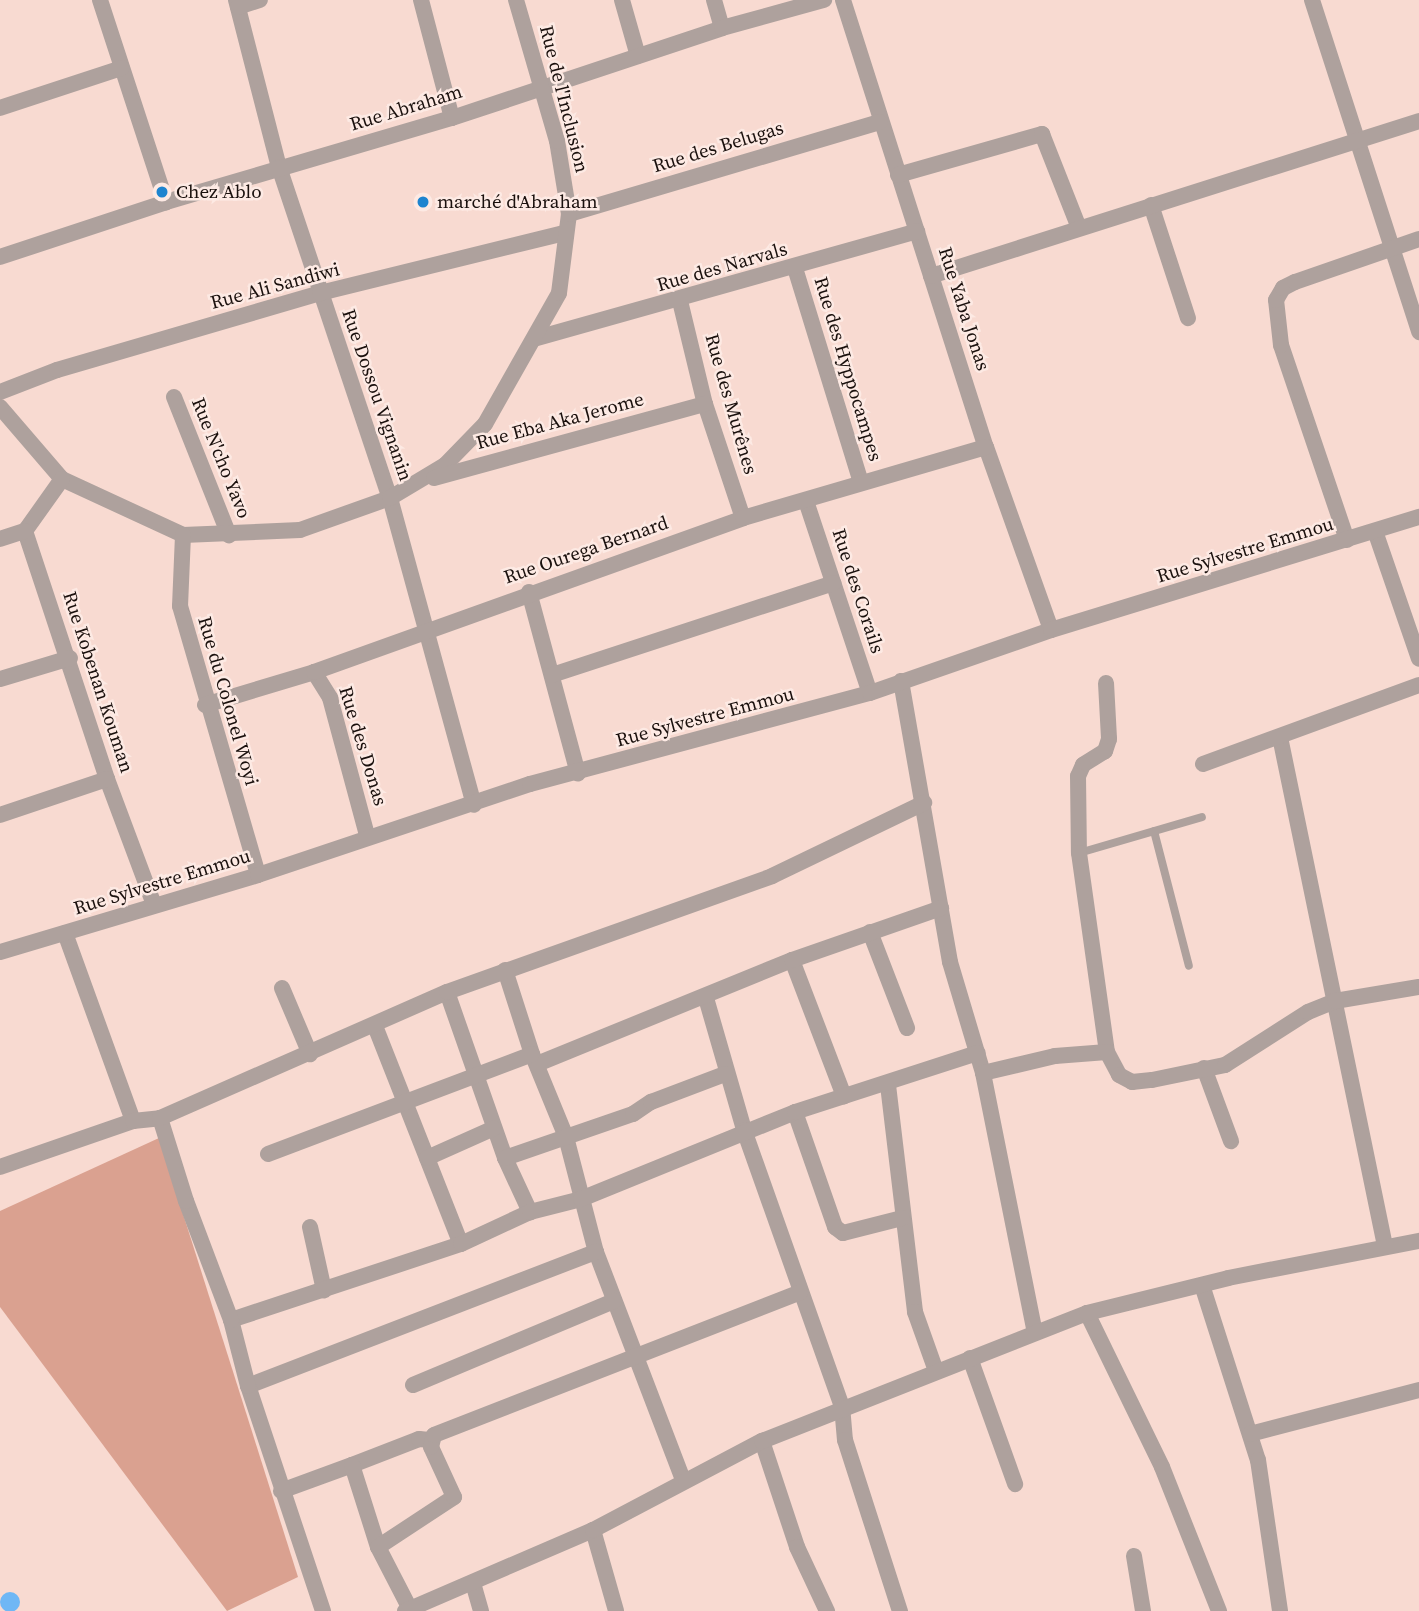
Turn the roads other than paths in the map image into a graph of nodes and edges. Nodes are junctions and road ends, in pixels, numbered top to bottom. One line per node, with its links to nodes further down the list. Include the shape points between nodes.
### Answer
1 (100, 0): 13 (street)
2 (260, 0): 10 (street)
3 (421, 0): 16 (street)
4 (516, 0): 14 (street, Rue de l'Inclusion)
5 (622, 0): 12 (street)
6 (714, 0): 11 (street)
7 (824, 0): 11 (street, Rue Abraham)
8 (842, 0): 18 (street, Rue Yaba Jonas)
9 (1312, 0): 19 (street)
10 (237, 3): 20 (street, Rue Dossou Vignanin)
11 (722, 28): 12 (street, Rue Abraham)
12 (638, 56): 14 (street, Rue Abraham)
13 (122, 68): 15 (street); 22 (street)
14 (540, 86): 16 (street, Rue Abraham); 24 (street, Rue de l'Inclusion, via 557,141)
15 (0, 108)
16 (452, 118): 20 (street, Rue Abraham)
17 (1419, 121): 19 (street)
18 (880, 122): 21 (street, Rue Yaba Jonas); 24 (street, Rue des Belugas)
19 (1356, 140): 23 (street); 29 (street)
20 (279, 167): 22 (street, Rue Abraham); 33 (street, Rue Dossou Vignanin)
21 (898, 175): 25 (street, via 1042,134); 26 (street, Rue Yaba Jonas)
22 (166, 202): 30 (street, Rue Abraham)
23 (1151, 205): 25 (street); 35 (street)
24 (569, 214): 27 (street, Rue de l'Inclusion)
25 (1079, 228): 32 (street)
26 (917, 231): 31 (street, Rue des Narvals); 32 (street, Rue Yaba Jonas)
27 (564, 233): 33 (street, Rue Ali Sandiwi); 37 (street, Rue de l'Inclusion, via 559,293)
28 (1419, 239): 29 (street)
29 (1392, 246): 36 (street); 55 (street, via 1295,282 1283,288 1276,300 1282,345)
30 (0, 257)
31 (795, 268): 34 (street, Rue des Narvals); 45 (street, Rue des Hyppocampes)
32 (931, 276): 42 (street, Rue Yaba Jonas)
33 (320, 293): 38 (street, Rue Ali Sandiwi, via 57,370); 46 (street, Rue Dossou Vignanin)
34 (680, 301): 37 (street, Rue des Narvals); 40 (street, Rue des Murênes)
35 (1188, 318)
36 (1419, 331)
37 (537, 338): 44 (street, Rue de l'Inclusion, via 485,424)
38 (0, 392)
39 (174, 397): 53 (street, Rue N'cho Yavo)
40 (705, 404): 44 (street, Rue Eba Aka Jerome); 49 (street, Rue des Murênes)
41 (0, 407): 43 (street, Rue de l'Inclusion)
42 (986, 447): 45 (street, Rue Ourega Bernard); 59 (street, Rue Yaba Jonas)
43 (62, 479): 50 (street); 52 (street, Rue de l'Inclusion)
44 (426, 480): 46 (street, Rue de l'Inclusion)
45 (861, 482): 47 (street, Rue Ourega Bernard)
46 (390, 498): 53 (street, Rue de l'Inclusion, via 300,530); 58 (street, Rue Dossou Vignanin)
47 (806, 502): 49 (street, Rue Ourega Bernard); 56 (street, Rue des Corails)
48 (1419, 517): 51 (street, Rue Sylvestre Emmou)
49 (743, 518): 57 (street, Rue Ourega Bernard)
50 (25, 531): 54 (street); 60 (street, Rue Kobenan Kouman)
51 (1375, 531): 55 (street, Rue Sylvestre Emmou); 61 (street)
52 (183, 535): 53 (street, Rue de l'Inclusion); 69 (street, Rue du Colonel Woyi, via 180,606)
53 (229, 535)
54 (0, 539)
55 (1347, 540): 59 (street, Rue Sylvestre Emmou)
56 (833, 583): 63 (street); 68 (street, Rue des Corails)
57 (529, 592): 58 (street, Rue Ourega Bernard); 63 (street)
58 (425, 629): 62 (street, Rue Ourega Bernard); 75 (street, Rue Dossou Vignanin)
59 (1051, 630): 65 (street, Rue Sylvestre Emmou)
60 (70, 658): 64 (street); 73 (street, Rue Kobenan Kouman)
61 (1419, 659)
62 (314, 672): 69 (street, Rue Ourega Bernard); 79 (street, Rue des Donas, via 330,698)
63 (552, 675): 72 (street)
64 (0, 680)
65 (901, 681): 68 (street, Rue Sylvestre Emmou); 74 (street)
66 (1106, 683): 80 (street, via 1109,738 1105,751 1078,771)
67 (1419, 685): 70 (street)
68 (870, 694): 72 (street, Rue Sylvestre Emmou)
69 (205, 705): 81 (street, Rue du Colonel Woyi)
70 (1280, 737): 71 (street); 94 (street)
71 (1203, 764)
72 (578, 773): 75 (street, Rue Sylvestre Emmou)
73 (107, 779): 76 (street); 82 (street, Rue Kobenan Kouman)
74 (924, 803): 83 (street); 89 (street, via 772,876)
75 (474, 804): 79 (street, Rue Sylvestre Emmou)
76 (0, 815)
77 (1202, 817): 78 (lane)
78 (1154, 831): 80 (lane); 88 (lane)
79 (367, 835): 81 (street, Rue Sylvestre Emmou)
80 (1079, 853): 97 (street)
81 (258, 875): 82 (street, Rue Sylvestre Emmou)
82 (154, 905): 85 (street, Rue Sylvestre Emmou)
83 (941, 908): 84 (street); 98 (street, via 950,962)
84 (870, 932): 87 (street); 96 (street)
85 (65, 933): 86 (street, Rue Sylvestre Emmou); 110 (street)
86 (0, 952)
87 (792, 960): 93 (street); 106 (street)
88 (1188, 966)
89 (505, 970): 92 (street); 100 (street)
90 (1419, 987): 94 (street)
91 (282, 988): 99 (street)
92 (447, 992): 95 (street); 104 (street)
93 (706, 998): 100 (street); 103 (street)
94 (1335, 1001): 101 (street, via 1308,1012 1240,1058); 125 (street)
95 (375, 1026): 99 (street); 107 (street)
96 (907, 1028)
97 (1107, 1052): 101 (street, via 1119,1075 1132,1082); 102 (street, via 1055,1056)
98 (978, 1053): 102 (street); 105 (street)
99 (310, 1054): 109 (street)
100 (534, 1059): 104 (street); 113 (street)
101 (1204, 1068): 114 (street)
102 (983, 1073): 133 (street)
103 (725, 1074): 112 (street); 113 (street)
104 (478, 1075): 107 (street); 111 (street)
105 (888, 1085): 106 (street); 121 (street)
106 (844, 1096): 108 (street)
107 (404, 1101): 115 (street); 116 (street)
108 (795, 1112): 112 (street); 121 (street, via 835,1227 843,1233)
109 (160, 1118): 110 (street); 132 (street)
110 (133, 1121): 118 (street)
111 (494, 1128): 116 (street); 117 (street)
112 (744, 1130): 119 (street); 129 (street)
113 (566, 1137): 117 (street); 119 (street)
114 (1231, 1141)
115 (268, 1154)
116 (427, 1158): 124 (street)
117 (505, 1158): 120 (street)
118 (0, 1167)
119 (581, 1199): 120 (street); 126 (street)
120 (530, 1212): 124 (street)
121 (902, 1218): 136 (street, via 915,1312)
122 (310, 1227): 128 (street)
123 (1419, 1241): 125 (street)
124 (461, 1244): 128 (street)
125 (1385, 1246): 127 (street)
126 (596, 1252): 130 (street); 138 (street)
127 (1202, 1285): 131 (street); 141 (street)
128 (324, 1290): 132 (street)
129 (800, 1292): 134 (street); 140 (street)
130 (614, 1301): 134 (street); 137 (street)
131 (1087, 1313): 133 (street); 159 (street, via 1162,1467)
132 (231, 1320): 138 (street)
133 (1035, 1333): 135 (street)
134 (637, 1357): 142 (street); 145 (street)
135 (970, 1358): 136 (street); 146 (street)
136 (936, 1371): 140 (street)
137 (413, 1385)
138 (248, 1386): 147 (street)
139 (1419, 1390): 141 (street)
140 (842, 1406): 143 (street); 157 (street, via 845,1440)
141 (1250, 1434): 160 (street, via 1258,1460)
142 (430, 1440): 144 (street, via 419,1438); 149 (street, via 454,1497)
143 (762, 1441): 145 (street); 156 (street, via 797,1547)
144 (352, 1465): 147 (street); 149 (street)
145 (683, 1480): 148 (street)
146 (1014, 1484)
147 (281, 1491): 153 (street)
148 (593, 1530): 151 (street); 155 (street)
149 (378, 1547): 152 (street)
150 (1134, 1556): 158 (street)
151 (472, 1583): 152 (street); 154 (street)
152 (407, 1610)
153 (323, 1611)
154 (481, 1611)
155 (616, 1611)
156 (827, 1611)
157 (900, 1611)
158 (1143, 1611)
159 (1219, 1611)
160 (1280, 1611)

